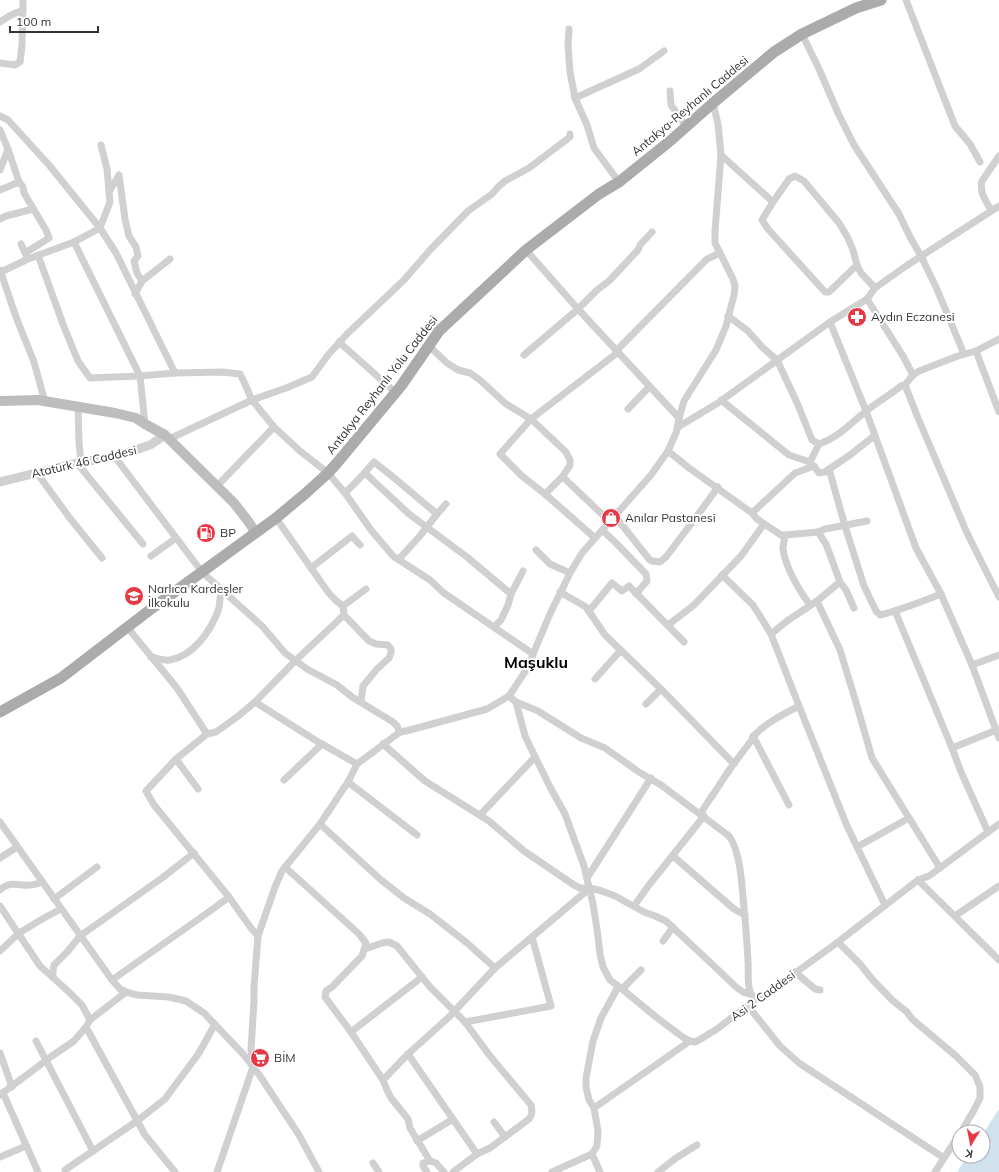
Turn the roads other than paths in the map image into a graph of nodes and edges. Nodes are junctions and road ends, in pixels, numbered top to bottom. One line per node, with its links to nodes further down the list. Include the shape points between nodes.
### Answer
1 (23, 0): 4 (street)
2 (881, 0): 7 (main road, Antakya-Reyhanlı Caddesi, via 856,8)
3 (906, 0): 21 (street, via 955,126 970,144)
4 (23, 10): 5 (street); 9 (street, via 20,62 15,65)
5 (0, 22)
6 (569, 30): 11 (street, via 569,66)
7 (802, 34): 12 (main road, Antakya-Reyhanlı Caddesi, via 774,52); 40 (street, via 854,145 899,214)
8 (664, 50): 11 (street, via 639,69)
9 (0, 63)
10 (670, 91): 14 (street, via 671,105)
11 (575, 98): 24 (street, via 594,148)
12 (713, 103): 14 (main road, Antakya-Reyhanlı Caddesi); 19 (street)
13 (0, 116): 32 (street, via 8,120 49,165)
14 (686, 126): 24 (main road, Antakya-Reyhanlı Caddesi)
15 (0, 130): 18 (street)
16 (570, 134): 52 (street, via 570,137 529,168 505,181 468,211 404,280)
17 (101, 145): 26 (street)
18 (8, 149): 22 (street); 23 (street)
19 (721, 155): 27 (street); 37 (street, via 715,231 715,243)
20 (999, 156): 30 (street, via 981,185 982,195)
21 (980, 162)
22 (0, 170)
23 (19, 182): 25 (street); 29 (street)
24 (619, 182): 36 (main road, Antakya-Reyhanlı Caddesi, via 599,194)
25 (0, 190)
26 (109, 192): 32 (street, via 110,202); 44 (street, via 119,175 125,219 138,256 134,261)
27 (773, 202): 42 (street, via 789,179 795,176 804,181 839,223 848,238); 42 (street, via 762,220 825,292 829,292)
28 (999, 206): 30 (street)
29 (33, 209): 31 (street); 39 (street, via 49,238)
30 (991, 210): 40 (street)
31 (0, 219)
32 (100, 228): 34 (street); 46 (street, via 116,253)
33 (652, 232): 48 (street, via 609,281)
34 (74, 242): 38 (street); 61 (street)
35 (21, 244): 39 (street)
36 (526, 250): 48 (street); 53 (main road, Antakya Reyhanlı Yolu Caddesi, via 439,331)
37 (720, 253): 49 (street, via 735,286); 55 (street, via 707,259)
38 (38, 255): 39 (street); 61 (street, via 78,361 90,378)
39 (26, 256): 43 (street)
40 (921, 256): 45 (street); 56 (street)
41 (170, 259): 44 (street)
42 (857, 265): 45 (street)
43 (1, 271): 68 (street, via 34,362)
44 (142, 281): 46 (street)
45 (875, 288): 47 (street)
46 (135, 294): 59 (street)
47 (867, 299): 50 (street); 60 (street)
48 (578, 309): 55 (street); 57 (street)
49 (728, 316): 58 (street, via 748,331 762,348); 73 (street, via 716,350 684,400)
50 (830, 322): 58 (street); 71 (street)
51 (999, 339): 54 (street)
52 (339, 342): 64 (street); 65 (street, via 312,377)
53 (429, 346): 64 (main road, Antakya Reyhanlı Yolu Caddesi); 74 (street, via 447,363 458,370 470,373 506,404)
54 (976, 351): 56 (street); 72 (street)
55 (617, 352): 63 (street); 74 (street)
56 (964, 354): 60 (street)
57 (524, 356)
58 (777, 360): 66 (street); 80 (street, via 812,440)
59 (175, 373): 61 (street); 65 (street, via 240,374)
60 (913, 375): 62 (street)
61 (140, 376): 75 (street)
62 (905, 385): 71 (street); 128 (street, via 967,533)
63 (650, 387): 70 (street); 73 (street)
64 (396, 392): 87 (main road, Antakya Reyhanlı Yolu Caddesi)
65 (252, 400): 76 (street); 79 (street)
66 (721, 400): 77 (street, via 678,427); 84 (street, via 788,455)
67 (0, 401): 68 (main road)
68 (45, 402): 69 (main road)
69 (78, 406): 75 (main road, via 136,418); 83 (street)
70 (628, 409)
71 (866, 411): 78 (street); 80 (street, via 837,435)
72 (999, 412)
73 (679, 418): 77 (street)
74 (531, 419): 89 (street, via 566,452 570,465); 94 (street, via 500,454)
75 (145, 424): 79 (main road)
76 (274, 427): 87 (street); 91 (street)
77 (676, 433): 81 (street)
78 (874, 436): 85 (street); 127 (street, via 916,548)
79 (167, 437): 82 (street, Atatürk 46 Caddesi); 91 (main road)
80 (819, 444): 84 (street)
81 (668, 451): 92 (street); 99 (street, via 651,475)
82 (115, 457): 83 (street, Atatürk 46 Caddesi); 108 (street)
83 (79, 463): 86 (street, Atatürk 46 Caddesi); 110 (street)
84 (812, 464): 85 (street, via 819,473); 96 (street, via 795,473)
85 (829, 469): 102 (street)
86 (37, 473): 90 (street, Atatürk 46 Caddesi); 114 (street)
87 (328, 473): 93 (street); 98 (main road, Antakya Reyhanlı Yolu Caddesi)
88 (365, 473): 93 (street); 97 (street, via 374,462); 103 (street)
89 (563, 476): 94 (street); 99 (street)
90 (0, 482)
91 (217, 486): 106 (main road, via 248,520)
92 (718, 487): 96 (street); 99 (street, via 660,562 649,559)
93 (345, 493): 115 (street, via 371,530)
94 (545, 494): 109 (street)
95 (446, 504): 97 (street)
96 (752, 513): 101 (street)
97 (437, 514): 103 (street)
98 (276, 518): 106 (main road, Antakya Reyhanlı Yolu Caddesi); 116 (street)
99 (612, 519): 104 (street)
100 (867, 521): 102 (street)
101 (764, 524): 107 (street); 120 (street, via 741,556)
102 (845, 526): 105 (street); 134 (street, via 864,586 876,611 880,615)
103 (427, 528): 115 (street); 125 (street)
104 (602, 530): 109 (street); 126 (street, via 646,574 647,581)
105 (818, 532): 107 (street); 121 (street, via 826,544)
106 (256, 534): 118 (main road, Antakya Reyhanlı Yolu Caddesi)
107 (785, 535): 130 (street, via 783,548 790,569 802,595)
108 (176, 538): 113 (street); 118 (street)
109 (595, 538): 119 (street)
110 (143, 544)
111 (360, 545): 116 (street, via 352,536)
112 (536, 550): 119 (street, via 550,564)
113 (151, 556)
114 (102, 558)
115 (398, 559): 138 (street)
116 (311, 568): 131 (street, via 330,595)
117 (523, 571): 125 (street)
118 (202, 572): 123 (street); 137 (main road, Antakya Reyhanlı Yolu Caddesi)
119 (570, 573): 124 (street)
120 (722, 575): 136 (street, via 694,605); 139 (street, via 753,606)
121 (840, 582): 129 (street); 132 (street)
122 (366, 589): 131 (street)
123 (221, 590): 144 (street, via 213,622 195,647 169,661); 145 (street, via 262,626 285,653)
124 (560, 592): 133 (street); 142 (street)
125 (511, 594): 138 (street, via 501,620)
126 (636, 594): 133 (street, via 628,586 622,591 612,583); 136 (street)
127 (942, 594): 134 (street); 146 (street)
128 (999, 597)
129 (818, 601): 130 (street); 175 (street, via 840,650 872,758)
130 (810, 605): 139 (street)
131 (343, 606): 135 (street)
132 (854, 608)
133 (589, 611): 141 (street, via 605,635)
134 (895, 611): 163 (street)
135 (344, 615): 145 (street); 151 (street, via 369,641 388,645 391,649 389,658 363,686)
136 (668, 625): 140 (street)
137 (127, 627): 144 (street); 155 (main road, Antakya Reyhanlı Yolu Caddesi, via 61,678)
138 (494, 627): 142 (street)
139 (772, 634): 154 (street)
140 (684, 642)
141 (621, 650): 147 (street); 148 (street)
142 (532, 654): 149 (street, via 530,664)
143 (999, 655): 146 (street)
144 (151, 657): 158 (street, via 177,688)
145 (296, 660): 150 (street); 151 (street)
146 (972, 665): 156 (street)
147 (595, 679)
148 (661, 689): 153 (street); 167 (street)
149 (509, 696): 152 (street); 157 (street, via 487,709)
150 (255, 702): 158 (street, via 216,732); 161 (street)
151 (361, 702): 157 (street, via 393,722)
152 (516, 702): 164 (street, via 525,736); 168 (street, via 538,711 581,738 605,748)
153 (646, 704)
154 (799, 706): 159 (street); 182 (street)
155 (0, 712)
156 (997, 730): 160 (street); 163 (street)
157 (400, 732): 162 (street)
158 (207, 734): 165 (street)
159 (753, 736): 167 (street); 172 (street)
160 (999, 738)
161 (322, 744): 166 (street); 169 (street)
162 (383, 744): 166 (street); 173 (street, via 425,781)
163 (952, 748): 179 (street)
164 (535, 757): 173 (street); 189 (street, via 565,814)
165 (176, 759): 171 (street); 183 (street, via 146,791 154,805)
166 (357, 764): 170 (street)
167 (734, 764): 174 (street)
168 (651, 778): 174 (street); 189 (street)
169 (284, 780)
170 (348, 782): 177 (street); 180 (street)
171 (198, 789)
172 (789, 805)
173 (480, 815): 193 (street, via 524,851 574,885)
174 (702, 815): 184 (street); 201 (street, via 733,841 738,856)
175 (909, 818): 182 (street); 188 (street)
176 (0, 822): 181 (street)
177 (320, 824): 187 (street); 213 (street, via 380,879 430,914)
178 (999, 824): 179 (street, Asi 2 Caddesi)
179 (988, 832): 188 (street, Asi 2 Caddesi)
180 (417, 835)
181 (17, 847): 185 (street); 191 (street)
182 (857, 847): 197 (street)
183 (194, 854): 195 (street); 205 (street)
184 (673, 856): 199 (street); 201 (street, via 734,909)
185 (0, 858)
186 (97, 867): 196 (street)
187 (285, 867): 206 (street, via 275,887); 210 (street, via 359,934 366,943)
188 (940, 868): 190 (street, Asi 2 Caddesi)
189 (587, 878): 193 (street)
190 (918, 880): 197 (street, Asi 2 Caddesi); 202 (street)
191 (42, 881): 194 (street, via 35,885 14,884); 196 (street)
192 (999, 886): 202 (street)
193 (590, 888): 199 (street, via 609,893); 207 (street); 219 (street, via 603,967 610,980)
194 (0, 890)
195 (229, 897): 206 (street); 218 (street)
196 (54, 899): 200 (street)
197 (885, 905): 209 (street, Asi 2 Caddesi)
198 (0, 906): 204 (street)
199 (634, 906): 203 (street)
200 (61, 909): 204 (street); 205 (street)
201 (745, 915): 222 (street, via 749,980)
202 (955, 916): 212 (street)
203 (673, 927): 208 (street); 222 (street, via 682,931 736,987)
204 (19, 933): 211 (street); 216 (street, via 40,966)
205 (80, 936): 216 (street, via 54,965); 218 (street)
206 (258, 936): 234 (street)
207 (532, 937): 213 (street); 225 (street, via 551,1006)
208 (663, 941)
209 (838, 942): 215 (street, Asi 2 Caddesi); 244 (street, via 892,1000 975,1075 980,1087 980,1098)
210 (365, 948): 217 (street, via 389,942 397,946); 228 (street, via 362,956 326,991 325,997)
211 (0, 951)
212 (999, 960)
213 (495, 968): 224 (street)
214 (641, 970): 219 (street)
215 (795, 972): 220 (street, via 815,989); 222 (street, Asi 2 Caddesi, via 777,986)
216 (53, 977): 226 (street, via 82,1005)
217 (422, 977): 224 (street); 228 (street)
218 (112, 980): 221 (street)
219 (620, 988): 230 (street); 240 (street, via 601,1018 594,1041 586,1078 589,1100)
220 (820, 990)
221 (126, 992): 226 (street); 227 (street, via 186,1001)
222 (753, 997): 223 (street, Asi 2 Caddesi)
223 (748, 1006): 230 (street, Asi 2 Caddesi, via 699,1040); 254 (street, via 780,1046 799,1063)
224 (454, 1011): 225 (street); 232 (street)
225 (465, 1022): 245 (street, via 531,1105 532,1115)
226 (88, 1023): 235 (street, via 74,1041); 242 (street)
227 (215, 1024): 233 (street); 242 (street, via 199,1053 165,1099)
228 (351, 1032): 237 (street)
229 (36, 1041): 235 (street)
230 (690, 1041): 240 (street, Asi 2 Caddesi)
231 (0, 1053): 238 (street)
232 (408, 1054): 237 (street); 241 (street)
233 (244, 1056): 234 (street); 236 (street)
234 (252, 1056): 236 (street)
235 (46, 1061): 238 (street); 250 (street)
236 (253, 1067): 260 (street); 261 (street, via 299,1135)
237 (383, 1080): 246 (street, via 391,1098 408,1119)
238 (12, 1087): 239 (street)
239 (1, 1094): 248 (street)
240 (594, 1108): 252 (street, via 598,1132 597,1146)
241 (453, 1119): 246 (street); 251 (street)
242 (137, 1121): 250 (street); 259 (street)
243 (494, 1122): 245 (street)
244 (966, 1124)
245 (505, 1137): 251 (street)
246 (418, 1141): 255 (street)
247 (697, 1145): 268 (street)
248 (26, 1146): 253 (street); 258 (street)
249 (951, 1147): 254 (street)
250 (93, 1151): 257 (street)
251 (477, 1154): 265 (street)
252 (592, 1154): 266 (street); 267 (street)
253 (0, 1157)
254 (944, 1158): 269 (street)
255 (430, 1161): 263 (street, via 423,1164); 264 (street, via 436,1163)
256 (373, 1163): 262 (street)
257 (64, 1171)
258 (38, 1172)
259 (175, 1172)
260 (217, 1172)
261 (319, 1172)
262 (379, 1172)
263 (427, 1172)
264 (444, 1172)
265 (453, 1172)
266 (552, 1172)
267 (600, 1172)
268 (658, 1172)
269 (935, 1172)

